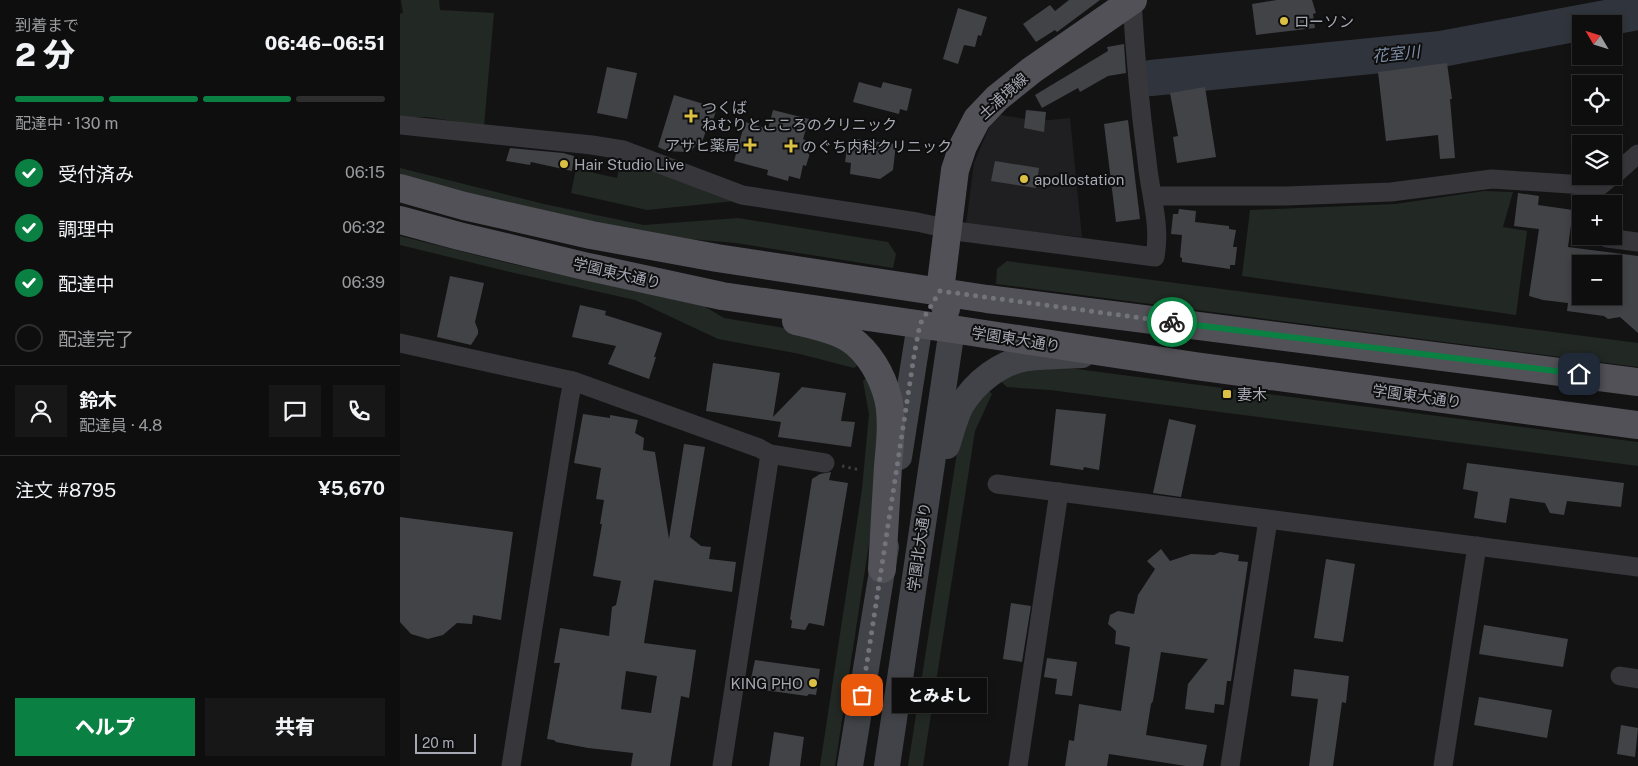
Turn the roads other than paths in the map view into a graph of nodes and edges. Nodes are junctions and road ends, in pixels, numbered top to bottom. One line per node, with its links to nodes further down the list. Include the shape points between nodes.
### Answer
1 (1133, 0): 7 (street, via 1138,92 1149,180); 9 (main road, 土浦境線, via 1032,70 977,119 955,170)
2 (400, 125): 9 (street, via 623,150 742,194)
3 (1638, 154): 4 (street)
4 (1622, 170)
5 (1572, 183): 7 (street, via 1492,179 1391,192)
6 (400, 188): 12 (main road, 学園東大通り, via 464,206 600,236 717,258)
7 (1154, 196): 9 (street, via 1155,257)
8 (400, 220): 13 (main road, 学園東大通り, via 584,266)
9 (947, 229): 12 (main road, 土浦境線)
10 (1622, 240): 11 (street)
11 (1638, 242)
12 (940, 291): 14 (main road); 15 (main road, 土浦境線); 19 (main road, 学園東大通り)
13 (722, 296): 14 (main road, 学園東大通り); 29 (main road, via 753,313 811,324 848,337 873,363 889,400)
14 (920, 324): 15 (main road, 学園東大通り); 29 (main road)
15 (952, 329): 17 (main road, 学園東大通り); 25 (main road, 学園北大通り)
16 (400, 343): 18 (street)
17 (1111, 353): 20 (main road, 学園東大通り); 25 (main road, via 1027,358 986,377 961,407)
18 (573, 381): 21 (street); 30 (street)
19 (1638, 382)
20 (1638, 425)
21 (770, 454): 22 (street); 31 (street)
22 (824, 462)
23 (997, 484): 24 (street)
24 (1059, 492): 26 (street); 34 (street)
25 (925, 508): 33 (main road, 学園北大通り)
26 (1268, 520): 27 (street); 35 (street)
27 (1477, 546): 28 (street); 36 (street)
28 (1638, 567)
29 (882, 569): 32 (main road)
30 (511, 766)
31 (722, 766)
32 (850, 766)
33 (887, 766)
34 (1018, 766)
35 (1230, 766)
36 (1443, 766)

